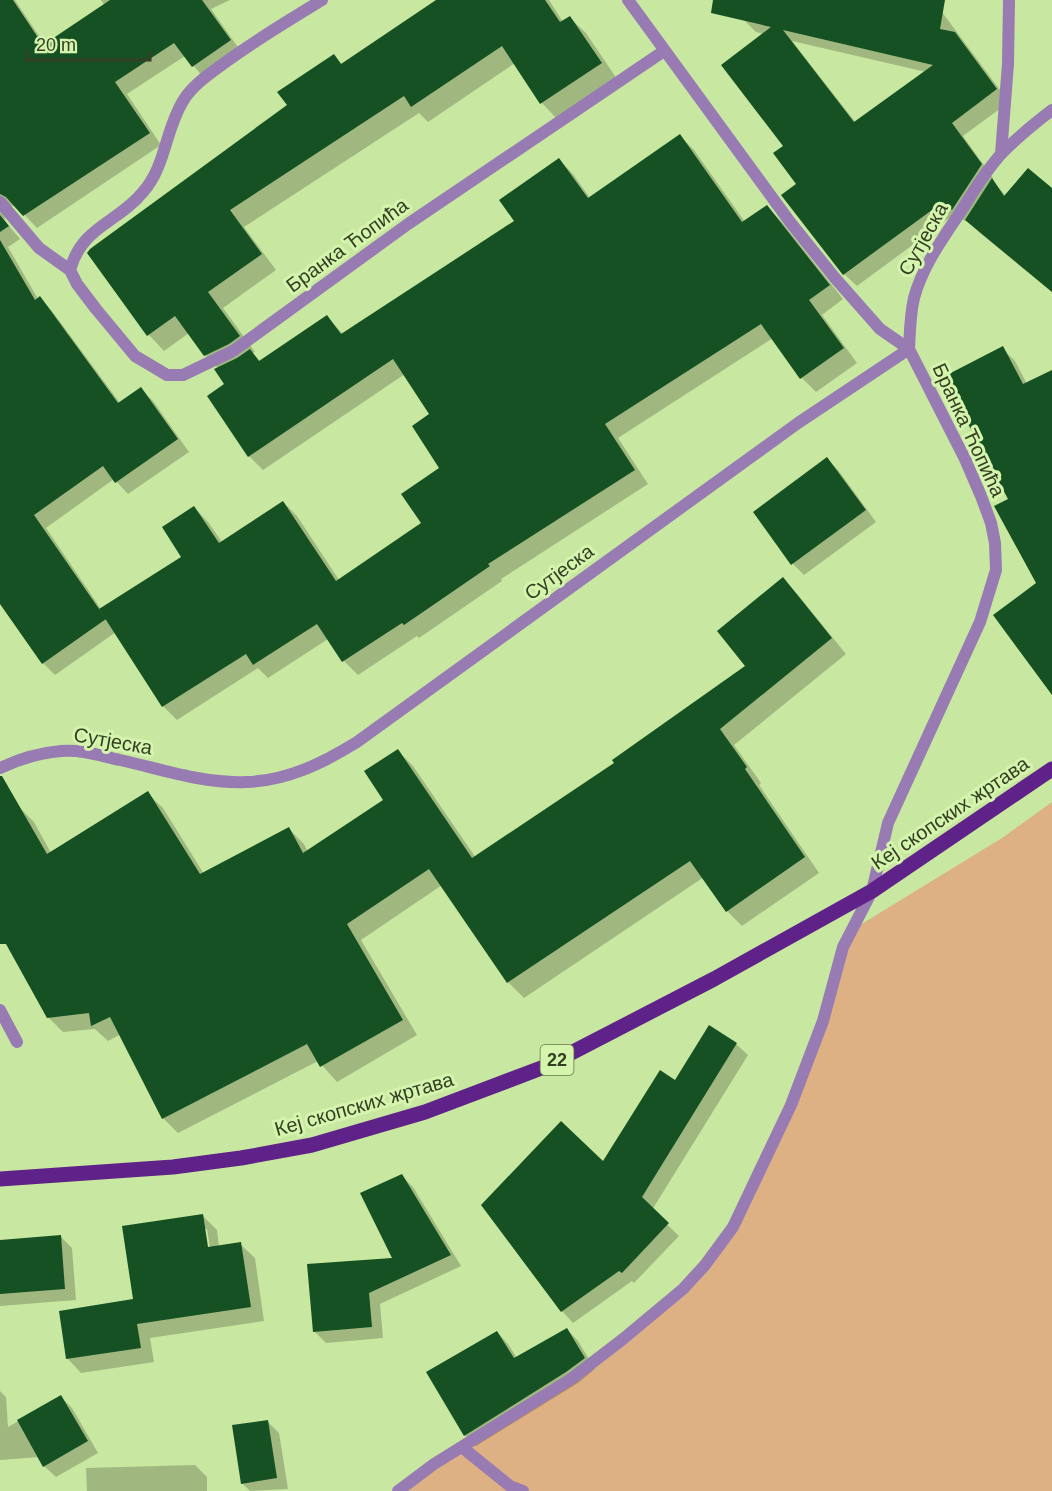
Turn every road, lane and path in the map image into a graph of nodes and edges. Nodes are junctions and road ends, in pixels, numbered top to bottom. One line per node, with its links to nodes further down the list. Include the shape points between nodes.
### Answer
1 (322, 0): 8 (street, via 249,45 197,85 176,114 153,180 141,196 84,240 74,254)
2 (628, 0): 4 (street, Бранка Ћопића)
3 (1009, 0): 6 (street)
4 (664, 51): 8 (street, Бранка Ћопића, via 408,224 232,351 183,375 167,375 135,356); 9 (street, Бранка Ћопића, via 834,278 880,329)
5 (1052, 110): 6 (street, Сутјеска)
6 (1001, 154): 9 (street, Сутјеска, via 983,176 922,276 910,320)
7 (0, 202): 8 (street, Бранка Ћопића, via 39,248)
8 (70, 270)
9 (909, 349): 10 (street, Сутјеска, via 798,423 329,760 296,773 247,782 213,781 91,753 63,751 38,754); 12 (street, Бранка Ћопића, via 981,496 991,523 996,570 980,622 888,823)
10 (0, 768)
11 (1052, 770): 12 (main road, Кеј скопских жртава / 22)
12 (872, 891): 15 (main road, Кеј скопских жртава / 22, via 714,980 544,1067 426,1112 312,1145 241,1158 173,1167); 16 (street, Кеј скопских жртава, via 843,947 823,1021 791,1105 734,1227 683,1289 623,1339 571,1379)
13 (0, 1011): 14 (street)
14 (17, 1042)
15 (0, 1179)
16 (463, 1448): 17 (street, Кеј скопских жртава); 18 (street, via 510,1486)
17 (398, 1491)
18 (523, 1491)

